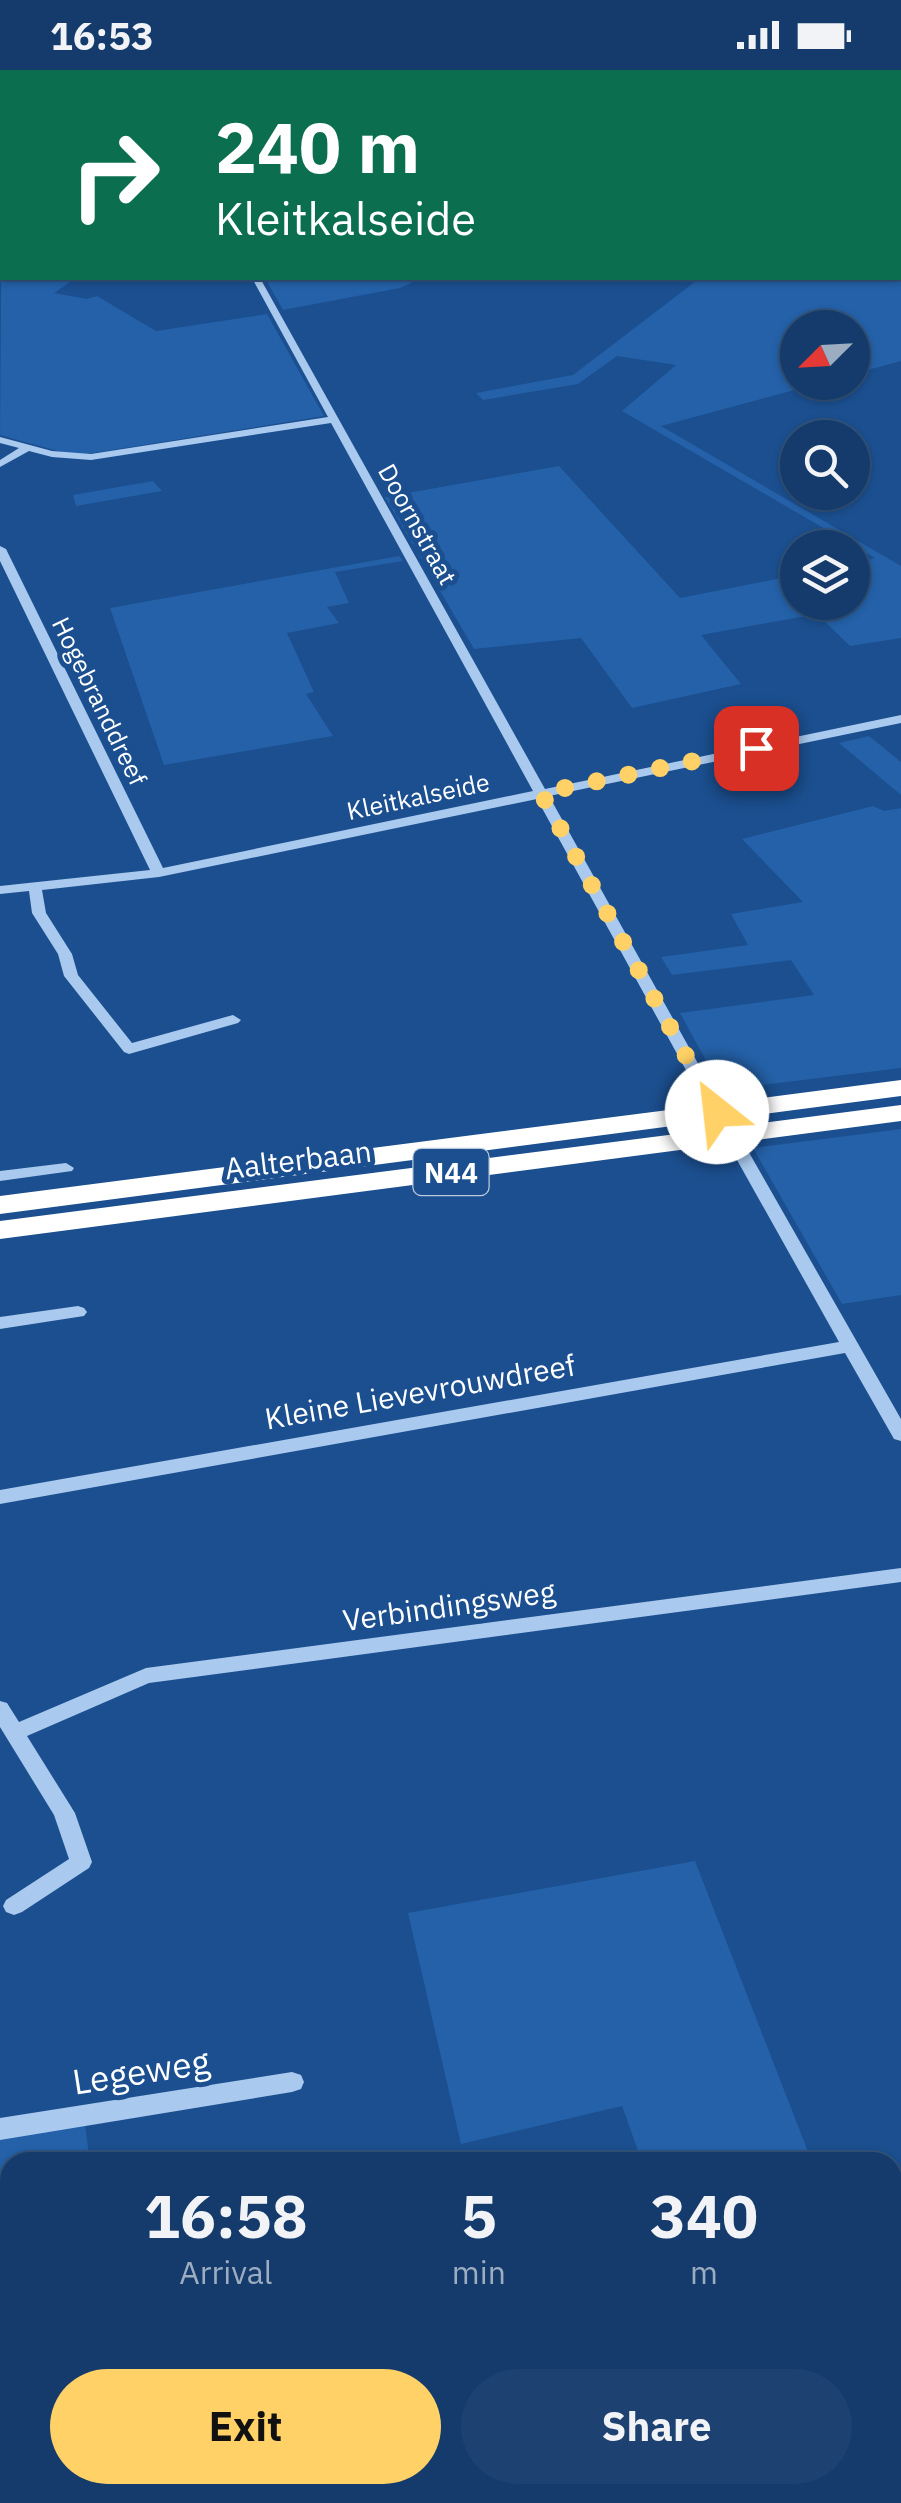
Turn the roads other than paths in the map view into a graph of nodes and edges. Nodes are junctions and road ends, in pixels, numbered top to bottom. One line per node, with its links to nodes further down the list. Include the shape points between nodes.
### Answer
1 (257, 280): 2 (street, Doornstraat)
2 (334, 420): 4 (street, via 104,456); 8 (street, Doornstraat)
3 (0, 440): 4 (street)
4 (27, 448): 5 (street)
5 (0, 464)
6 (0, 549): 9 (street, Hogebranddreef)
7 (901, 718): 8 (street, Kleitkalseide)
8 (541, 793): 9 (street, Kleitkalseide); 15 (street, Doornstraat)
9 (159, 873): 10 (street, Kleitkalseide)
10 (35, 887): 11 (street, Kleitkalseide); 12 (street, via 38,913 71,976 130,1049)
11 (0, 890)
12 (233, 1020)
13 (901, 1088): 15 (highway, Aalterbaan / N44)
14 (901, 1113): 15 (highway, Aalterbaan / N44)
15 (724, 1124): 18 (highway, Aalterbaan / N44); 19 (highway, Aalterbaan / N44); 22 (street, Doornstraat)
16 (66, 1168): 17 (street)
17 (0, 1176)
18 (0, 1205)
19 (0, 1230)
20 (78, 1312): 21 (street)
21 (0, 1323)
22 (851, 1346): 23 (street, Doornstraat); 24 (street, Kleine Lievevrouwdreef)
23 (901, 1435)
24 (0, 1497)
25 (901, 1575): 27 (street, Verbindingsweg, via 146,1676)
26 (0, 1710): 27 (street)
27 (14, 1732): 28 (street, via 64,1814 81,1862)
28 (14, 1906)
29 (292, 2082): 30 (street, Legeweg)
30 (0, 2130)

